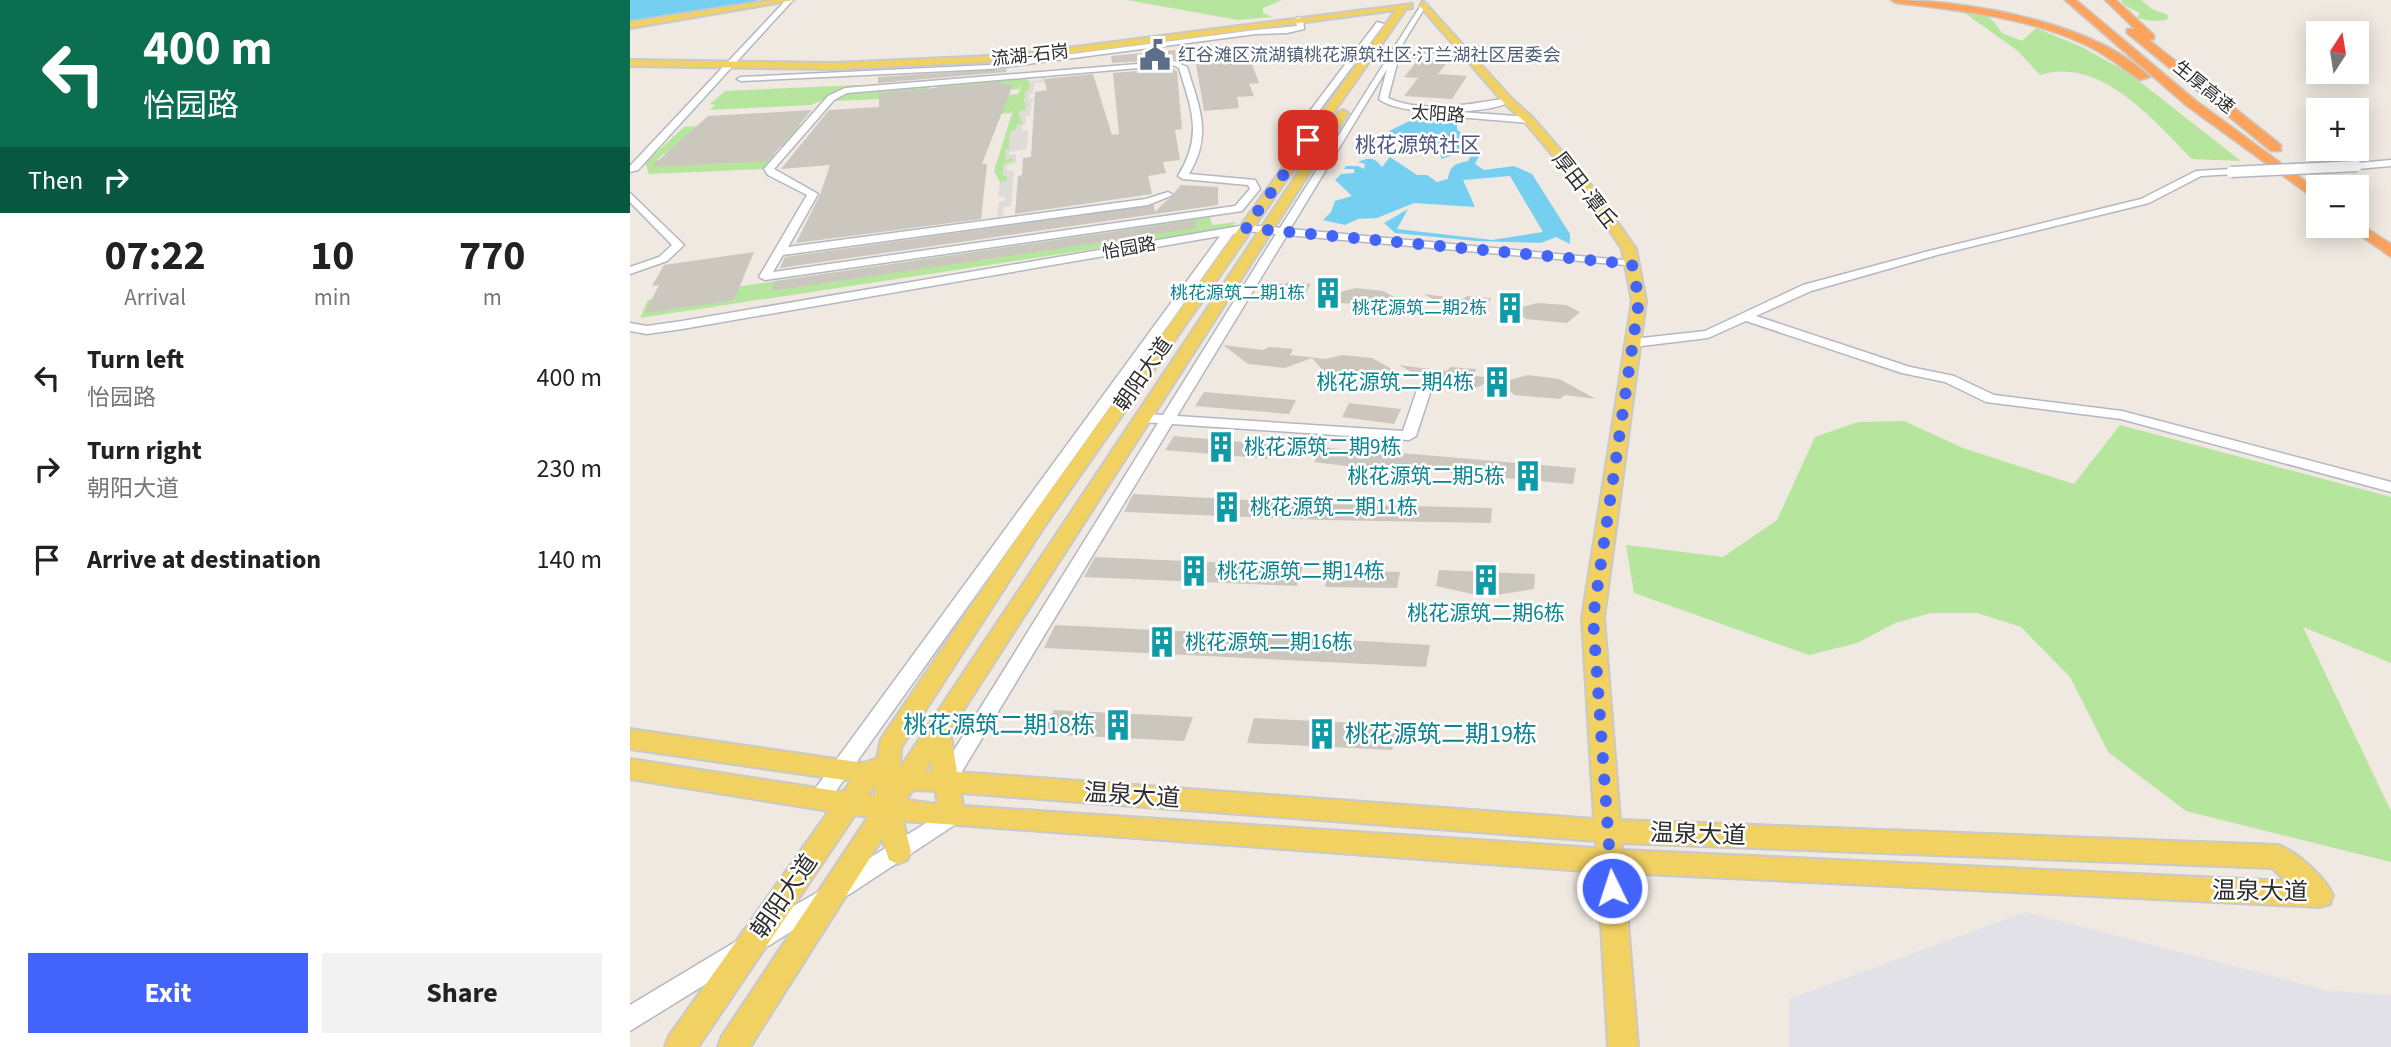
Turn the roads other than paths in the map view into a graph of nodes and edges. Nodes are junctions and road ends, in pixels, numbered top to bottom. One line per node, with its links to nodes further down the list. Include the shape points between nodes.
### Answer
1 (790, 0): 8 (main road); 12 (street)
2 (1896, 0): 17 (highway, via 1991,13 2051,29 2094,46)
3 (2070, 0): 17 (highway, 生厚高速)
4 (2110, 0): 18 (highway)
5 (2095, 1): 18 (highway, 生厚高速)
6 (1415, 4): 9 (main road, 厚田-潭丘); 10 (main road, 流湖-石岗); 13 (main road, 朝阳大道); 31 (main road, 朝阳大道)
7 (1380, 24): 21 (street)
8 (630, 25)
9 (1463, 50): 13 (street, via 1447,56 1399,55); 16 (main road, 厚田-潭丘)
10 (1033, 59): 12 (main road, 流湖-石岗); 14 (street); 15 (street)
11 (630, 63): 12 (main road, 流湖-石岗)
12 (730, 65): 23 (street)
13 (1378, 76): 16 (street, via 1386,103 1466,109); 32 (main road, 朝阳大道)
14 (1028, 77): 25 (street, via 1180,65 1201,134 1194,161); 36 (street, via 836,94 769,169 813,194)
15 (741, 79)
16 (1508, 101): 20 (main road, 厚田-潭丘)
17 (2190, 103): 26 (highway, 生厚高速)
18 (2221, 104): 24 (highway, 生厚高速)
19 (1385, 110): 20 (street, 太阳路)
20 (1529, 120): 37 (main road, 厚田-潭丘, via 1590,192 1629,249)
21 (1298, 134)
22 (2391, 163): 39 (street, bridge, via 2199,173 2145,201 1807,288)
23 (630, 169)
24 (2310, 175)
25 (1183, 176): 27 (street); 29 (street, via 1245,180 1255,189 1238,209)
26 (2306, 188)
27 (1168, 195): 29 (street); 36 (street, via 1148,202)
28 (630, 196): 38 (street, via 678,245 663,259)
29 (1175, 220): 36 (street, via 765,277)
30 (2369, 220): 34 (highway)
31 (1238, 230): 32 (street, 怡园路); 40 (street, 怡园路, via 682,325 647,330); 49 (street); 50 (main road, 朝阳大道, via 889,746)
32 (1273, 231): 37 (street, 怡园路); 43 (main road, 朝阳大道); 44 (street)
33 (2369, 236): 35 (highway)
34 (2391, 236)
35 (2391, 252)
36 (779, 253)
37 (1632, 264): 41 (main road, 厚田-潭丘, via 1639,300)
38 (630, 271)
39 (1745, 317): 41 (street, via 1708,334); 45 (street, via 1907,370 1949,379 1991,399 2122,415)
40 (630, 327)
41 (1633, 342): 56 (main road, 厚田-潭丘, via 1593,618)
42 (1424, 390): 44 (street, via 1409,436)
43 (1143, 418): 44 (street); 46 (main road, 朝阳大道)
44 (1166, 419): 51 (street)
45 (2391, 487)
46 (938, 730): 50 (main road, 朝阳大道); 51 (main road)
47 (630, 738): 49 (main road, 温泉大道)
48 (630, 769): 52 (main road, 温泉大道)
49 (840, 770): 50 (main road, 温泉大道); 52 (street)
50 (888, 776): 51 (main road, 温泉大道); 53 (main road, 朝阳大道); 54 (main road, 朝阳大道)
51 (945, 782): 55 (main road); 56 (main road, 温泉大道)
52 (819, 799): 53 (main road, 温泉大道)
53 (849, 803): 54 (main road, 温泉大道); 60 (main road, 朝阳大道)
54 (887, 810): 55 (main road, 温泉大道); 57 (main road); 59 (main road, 朝阳大道)
55 (952, 816): 57 (street); 58 (main road, 温泉大道)
56 (1608, 831): 58 (main road, 厚田-潭丘); 58 (main road, 温泉大道, via 2278,857 2320,895)
57 (898, 852): 59 (street)
58 (1610, 862): 64 (main road, 厚田-潭丘)
59 (836, 891): 60 (street); 63 (main road, 朝阳大道)
60 (752, 943): 61 (street); 62 (main road, 朝阳大道)
61 (630, 1019)
62 (680, 1047)
63 (733, 1047)
64 (1623, 1047)

